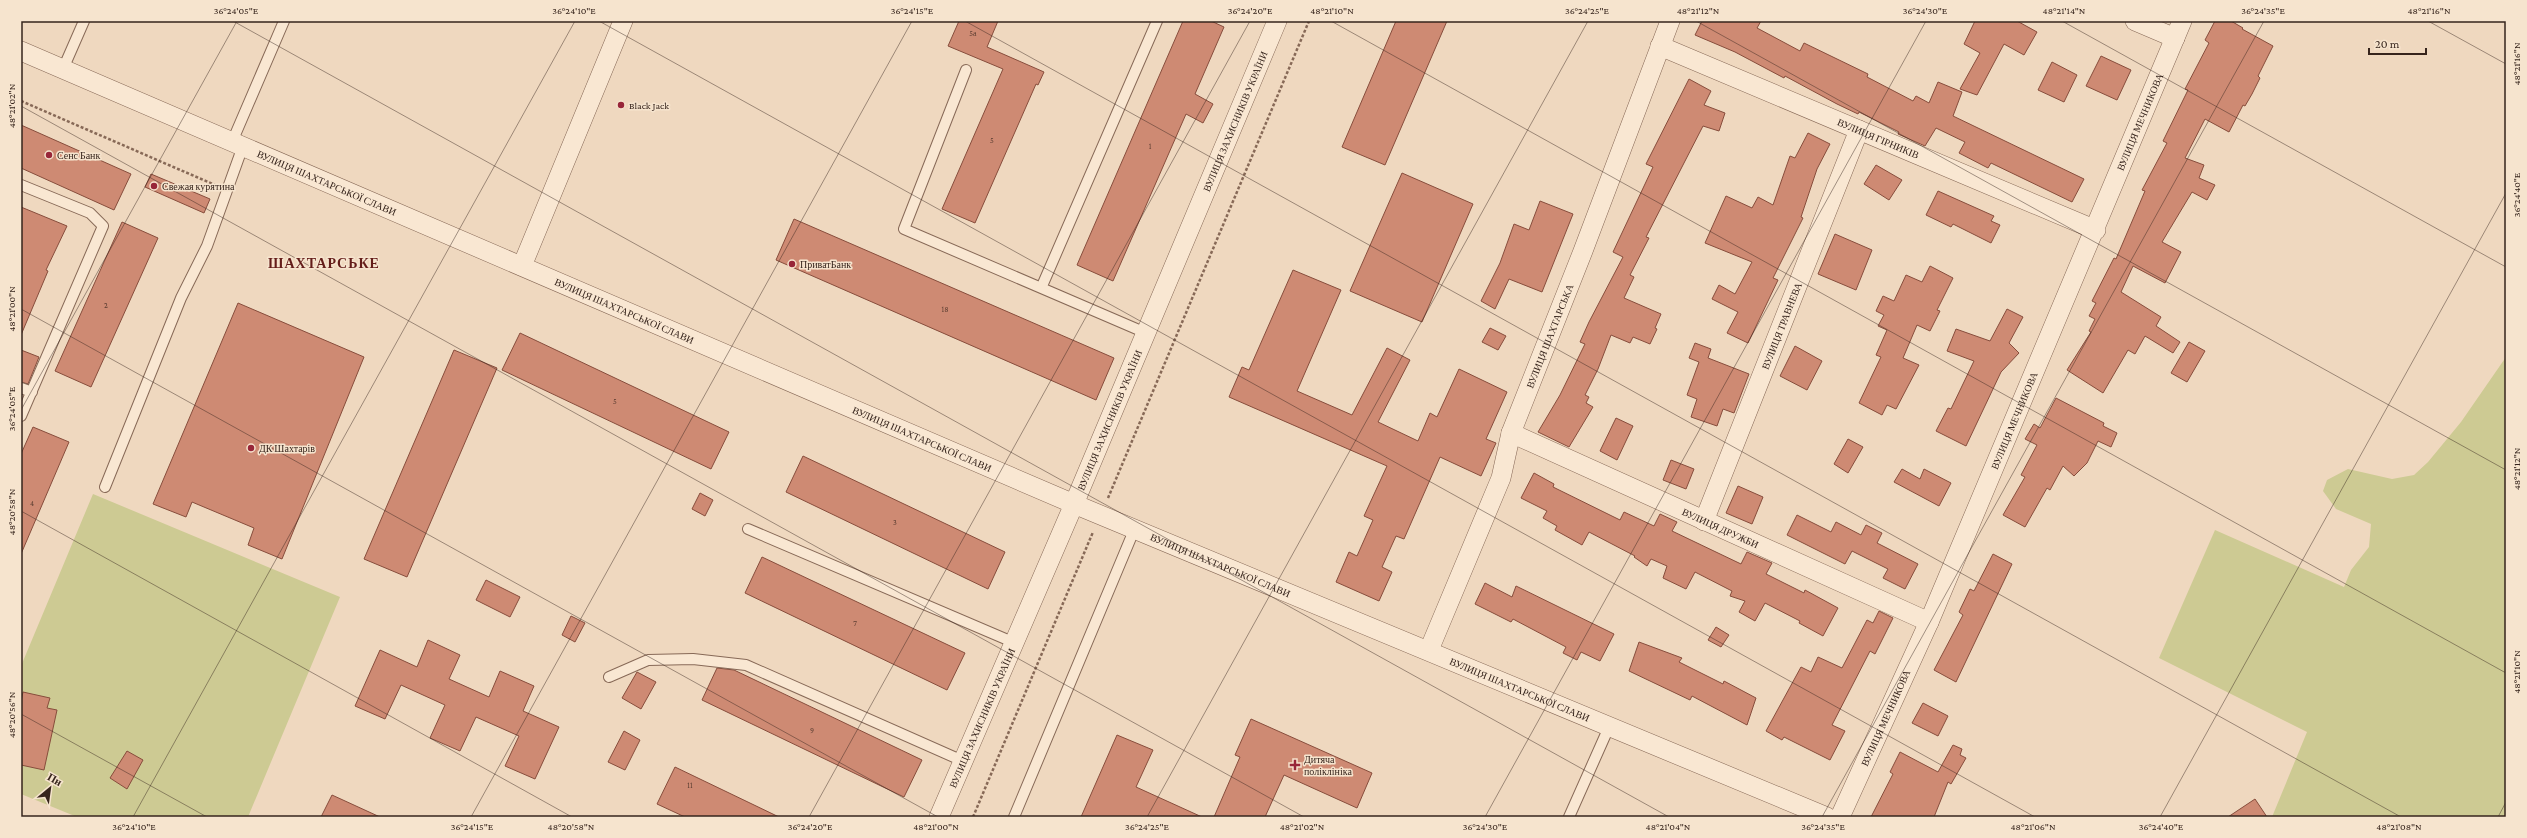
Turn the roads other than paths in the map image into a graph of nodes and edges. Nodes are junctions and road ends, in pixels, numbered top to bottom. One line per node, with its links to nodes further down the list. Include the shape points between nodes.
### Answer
1 (84, 21): 11 (lane)
2 (284, 21): 14 (lane)
3 (623, 21): 17 (street)
4 (1157, 21): 18 (lane)
5 (1277, 21): 19 (street, ВУЛИЦЯ ЗАХИСНИКІВ УКРАЇНИ)
6 (1670, 21): 9 (street, ВУЛИЦЯ ШАХТАРСЬКА)
7 (2135, 21): 8 (street)
8 (2179, 29): 16 (street, ВУЛИЦЯ МЕЧНИКОВА)
9 (1660, 46): 13 (street, ВУЛИЦЯ ГІРНИКІВ); 23 (street, ВУЛИЦЯ ШАХТАРСЬКА, via 1584,251)
10 (21, 51): 11 (street, ВУЛИЦЯ ШАХТАРСЬКОЇ СЛАВИ)
11 (63, 69): 14 (street, ВУЛИЦЯ ШАХТАРСЬКОЇ СЛАВИ)
12 (966, 70): 18 (lane, via 904,228)
13 (1859, 130): 16 (street, ВУЛИЦЯ ГІРНИКІВ); 26 (street, ВУЛИЦЯ ТРАВНЕВА)
14 (237, 144): 17 (street, ВУЛИЦЯ ШАХТАРСЬКОЇ СЛАВИ); 24 (lane, via 227,191 207,246 181,298)
15 (21, 185): 21 (lane, via 90,213 103,226)
16 (2096, 230): 29 (street, ВУЛИЦЯ МЕЧНИКОВА)
17 (522, 266): 25 (street, ВУЛИЦЯ ШАХТАРСЬКОЇ СЛАВИ)
18 (1042, 286): 19 (lane)
19 (1146, 333): 25 (street, ВУЛИЦЯ ЗАХИСНИКІВ УКРАЇНИ)
20 (21, 388): 21 (lane)
21 (32, 392): 22 (lane)
22 (21, 416)
23 (1511, 432): 26 (street, ВУЛИЦЯ ДРУЖБИ); 31 (street, ВУЛИЦЯ ШАХТАРСЬКА, via 1501,478)
24 (105, 487)
25 (1074, 504): 27 (street, ВУЛИЦЯ ШАХТАРСЬКОЇ СЛАВИ); 30 (street, ВУЛИЦЯ ЗАХИСНИКІВ УКРАЇНИ)
26 (1704, 521): 29 (street, ВУЛИЦЯ ДРУЖБИ)
27 (1135, 528): 31 (street, ВУЛИЦЯ ШАХТАРСЬКОЇ СЛАВИ); 36 (lane)
28 (748, 529): 30 (lane)
29 (1929, 622): 39 (street, ВУЛИЦЯ МЕЧНИКОВА)
30 (1015, 643): 34 (street, ВУЛИЦЯ ЗАХИСНИКІВ УКРАЇНИ)
31 (1429, 650): 33 (street, ВУЛИЦЯ ШАХТАРСЬКОЇ СЛАВИ)
32 (609, 677): 34 (lane, via 648,660 693,659 746,665)
33 (1609, 727): 37 (lane); 38 (street, ВУЛИЦЯ ШАХТАРСЬКОЇ СЛАВИ)
34 (963, 761): 35 (street, ВУЛИЦЯ ЗАХИСНИКІВ УКРАЇНИ)
35 (939, 817)
36 (1014, 817)
37 (1569, 817)
38 (1827, 817)
39 (1840, 817)

